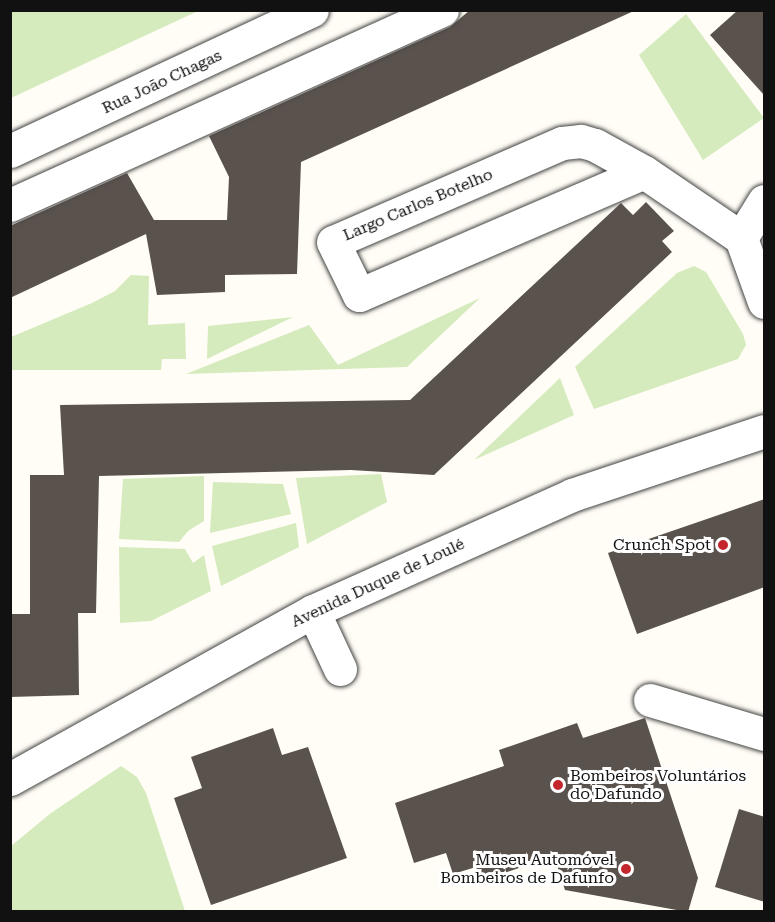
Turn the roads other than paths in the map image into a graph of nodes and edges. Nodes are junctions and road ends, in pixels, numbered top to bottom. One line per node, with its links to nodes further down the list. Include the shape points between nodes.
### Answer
1 (312, 10): 3 (street, Rua João Chagas)
2 (442, 10): 4 (street)
3 (124, 101): 4 (street); 5 (street, Rua João Chagas)
4 (147, 143): 8 (street)
5 (10, 152)
6 (644, 172): 6 (street, Largo Carlos Botelho, via 594,145 581,141 562,143 333,242 359,295); 9 (street, Largo Carlos Botelho)
7 (765, 201): 9 (street)
8 (10, 205)
9 (741, 238): 10 (street)
10 (762, 285)
11 (765, 431): 12 (street, Avenida Duque de Loulé, via 572,495)
12 (313, 611): 13 (street); 16 (street, Avenida Duque de Loulé)
13 (340, 669)
14 (650, 700): 15 (street)
15 (765, 734)
16 (12, 774)

